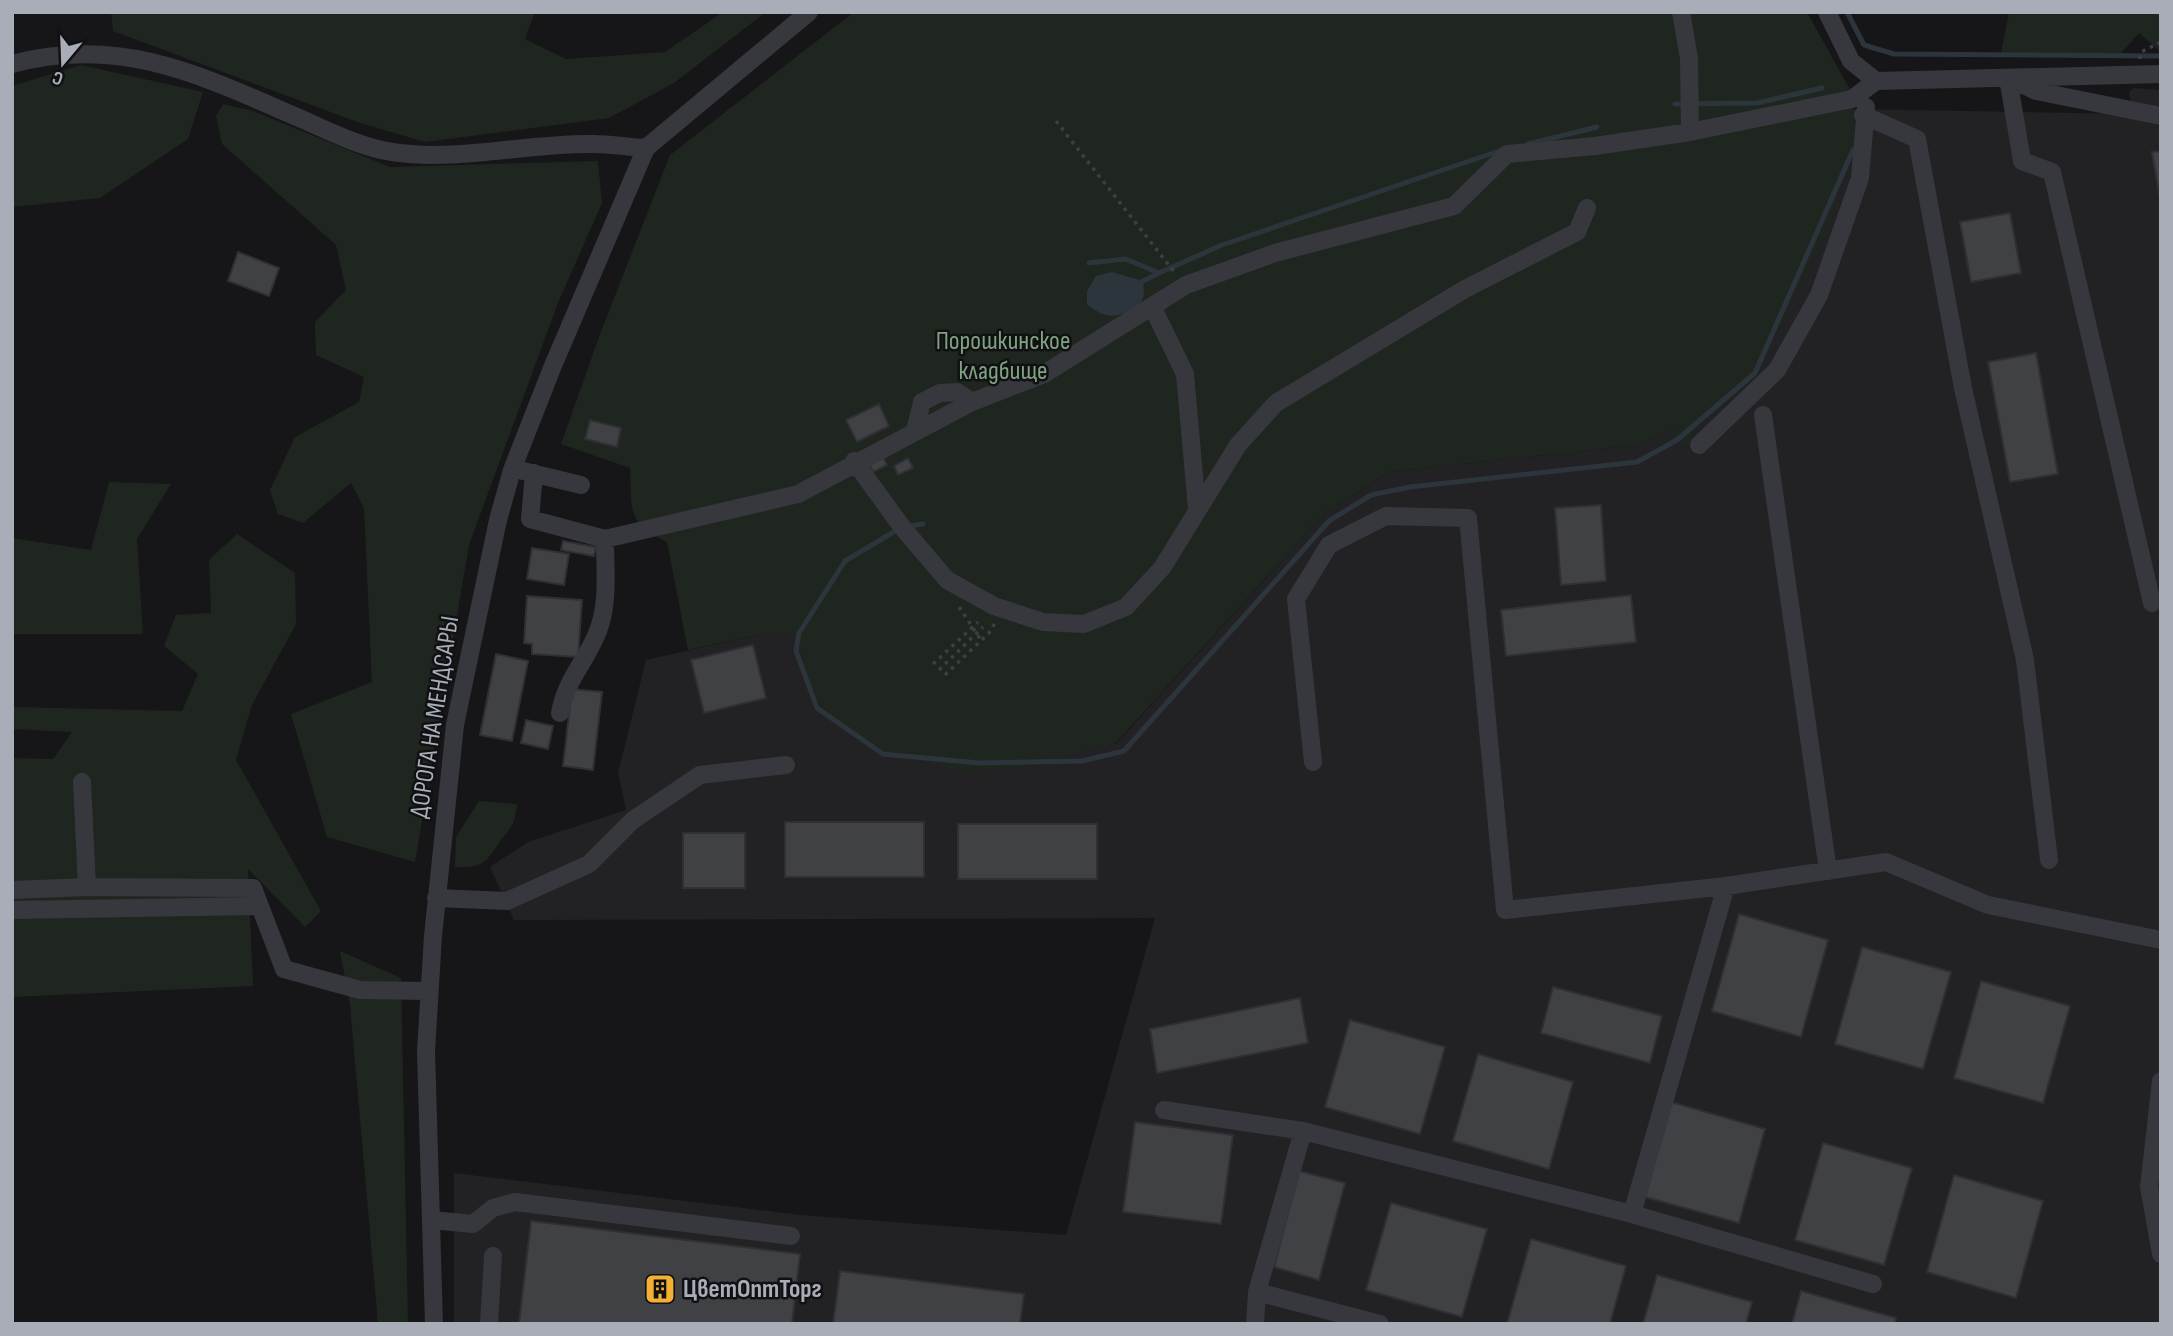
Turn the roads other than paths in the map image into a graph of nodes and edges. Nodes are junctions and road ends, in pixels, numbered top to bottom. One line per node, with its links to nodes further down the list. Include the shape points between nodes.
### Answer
1 (809, 12): 11 (street)
2 (1681, 12): 10 (street, via 1689,58)
3 (1826, 12): 7 (street, via 1851,61)
4 (12, 64): 11 (street, via 83,52 139,58 201,76 390,152 446,156 593,144)
5 (2161, 74): 6 (street)
6 (2007, 78): 7 (street); 9 (street, via 2036,91); 22 (street, via 2022,161 2052,173)
7 (1876, 81): 8 (street); 10 (street, via 1852,99)
8 (1863, 115): 15 (street, via 1860,178 1819,295 1777,370); 27 (street, via 1917,139 1963,388 2025,660)
9 (2161, 116)
10 (1690, 132): 13 (street, via 1507,154 1454,206 1275,253 1186,285)
11 (646, 148): 17 (street, ДОРОГА НА МЕНДСАРЫ)
12 (1587, 208): 20 (street, via 1577,232 1465,289 1276,403 1238,445)
13 (1152, 306): 16 (street, via 1044,374 972,402 957,392 928,397 922,402 915,431); 20 (street, via 1185,374)
14 (1763, 415): 28 (street)
15 (1699, 445)
16 (854, 461): 20 (street, via 947,580 994,606 1043,622 1084,624 1126,607 1162,568); 21 (street, via 797,494)
17 (512, 470): 18 (street); 32 (street, ДОРОГА НА МЕНДСАРЫ, via 455,725)
18 (534, 473): 19 (street); 21 (street, via 530,519)
19 (581, 485)
20 (1197, 509)
21 (605, 539): 23 (street, via 599,629 583,663 564,688)
22 (2152, 603)
23 (560, 713)
24 (1313, 762): 29 (street, via 1296,599 1329,545 1387,516 1468,518 1505,910)
25 (786, 765): 32 (street, via 701,775 633,820 589,864 507,901)
26 (82, 782): 30 (street)
27 (2049, 859)
28 (1828, 871): 29 (street); 35 (street, via 1886,862 1989,905)
29 (1726, 886): 40 (street)
30 (87, 887): 31 (street); 33 (street, via 253,888)
31 (12, 890)
32 (436, 898): 36 (street, ДОРОГА НА МЕНДСАРЫ)
33 (260, 906): 34 (street); 36 (street, via 284,969 360,990)
34 (12, 910)
35 (2161, 940)
36 (428, 991): 41 (street, ДОРОГА НА МЕНДСАРЫ)
37 (2161, 1081): 43 (street, via 2149,1187)
38 (1164, 1110): 39 (street)
39 (1303, 1131): 40 (street); 46 (street)
40 (1632, 1214): 45 (street)
41 (432, 1220): 42 (street, via 473,1224 493,1208 515,1202); 47 (street, ДОРОГА НА МЕНДСАРЫ)
42 (791, 1236)
43 (2161, 1254)
44 (493, 1256): 48 (street)
45 (1873, 1284)
46 (1257, 1292): 49 (street); 50 (street)
47 (434, 1324)
48 (489, 1324)
49 (1255, 1324)
50 (1380, 1324)

